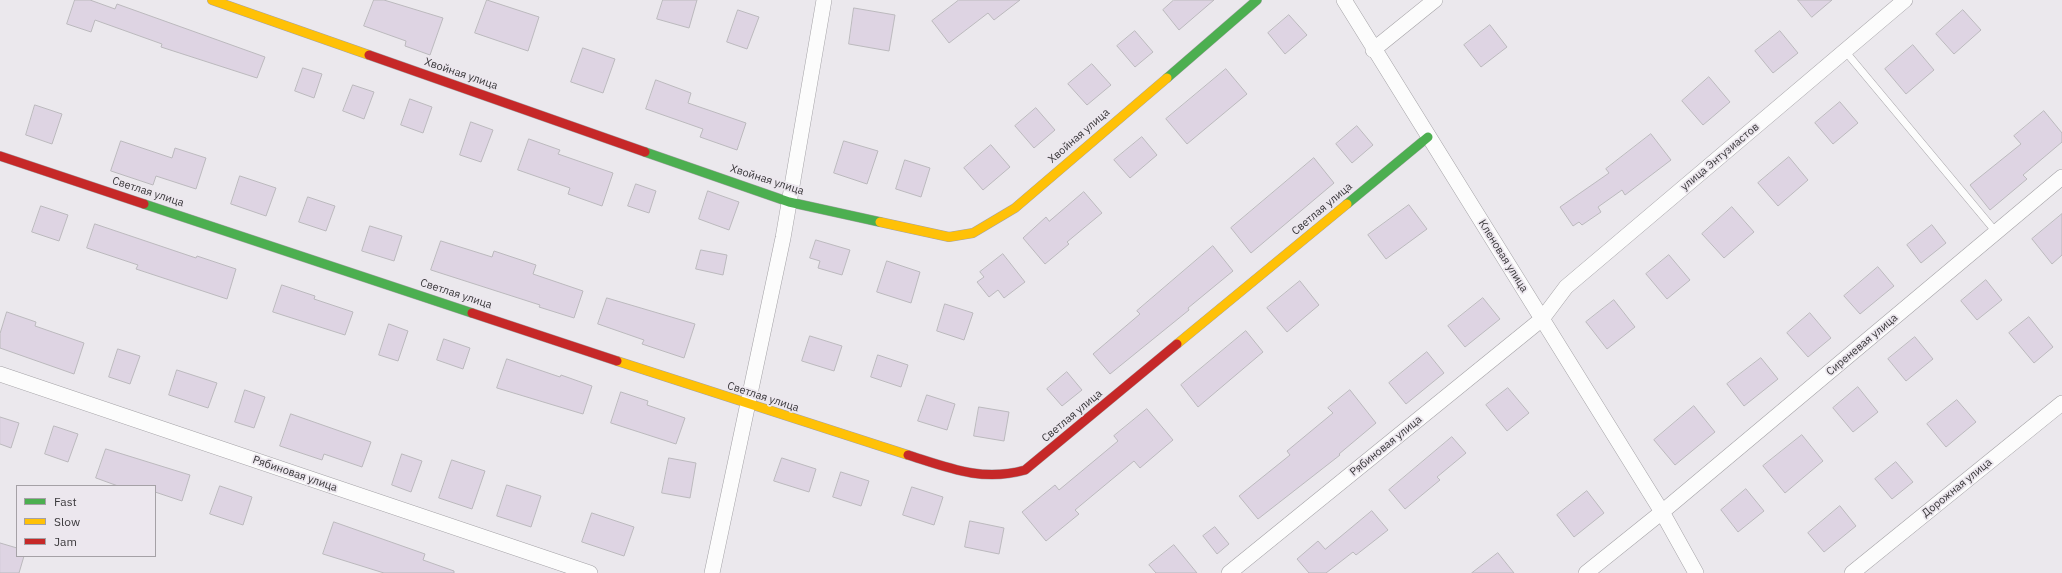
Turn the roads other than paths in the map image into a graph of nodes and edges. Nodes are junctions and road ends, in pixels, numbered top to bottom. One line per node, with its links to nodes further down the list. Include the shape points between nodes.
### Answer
1 (212, 0): 12 (street, Хвойная улица)
2 (1257, 0): 12 (street, Хвойная улица, via 1015,208 973,233 949,237)
3 (1344, 0): 7 (street, Кленовая улица)
4 (1435, 0): 7 (street)
5 (1905, 0): 8 (street, улица Энтузиастов)
6 (822, 1): 12 (street)
7 (1374, 50): 9 (street, Кленовая улица)
8 (1845, 51): 13 (lane); 14 (street, улица Энтузиастов, via 1566,287)
9 (1428, 137): 14 (street, Кленовая улица); 17 (street, Светлая улица, via 1025,470 1003,476 963,472)
10 (0, 156): 17 (street, Светлая улица)
11 (2062, 177): 13 (street, Сиреневая улица)
12 (789, 202): 17 (street)
13 (1996, 232): 18 (street, Сиреневая улица)
14 (1542, 319): 18 (street, Кленовая улица); 21 (street, Рябиновая улица)
15 (0, 374): 19 (street, Рябиновая улица)
16 (2062, 403): 24 (street, Дорожная улица)
17 (746, 404): 20 (street)
18 (1662, 512): 22 (street, Сиреневая улица); 23 (street, Кленовая улица)
19 (590, 573)
20 (712, 573)
21 (1229, 573)
22 (1586, 573)
23 (1696, 573)
24 (1852, 573)

